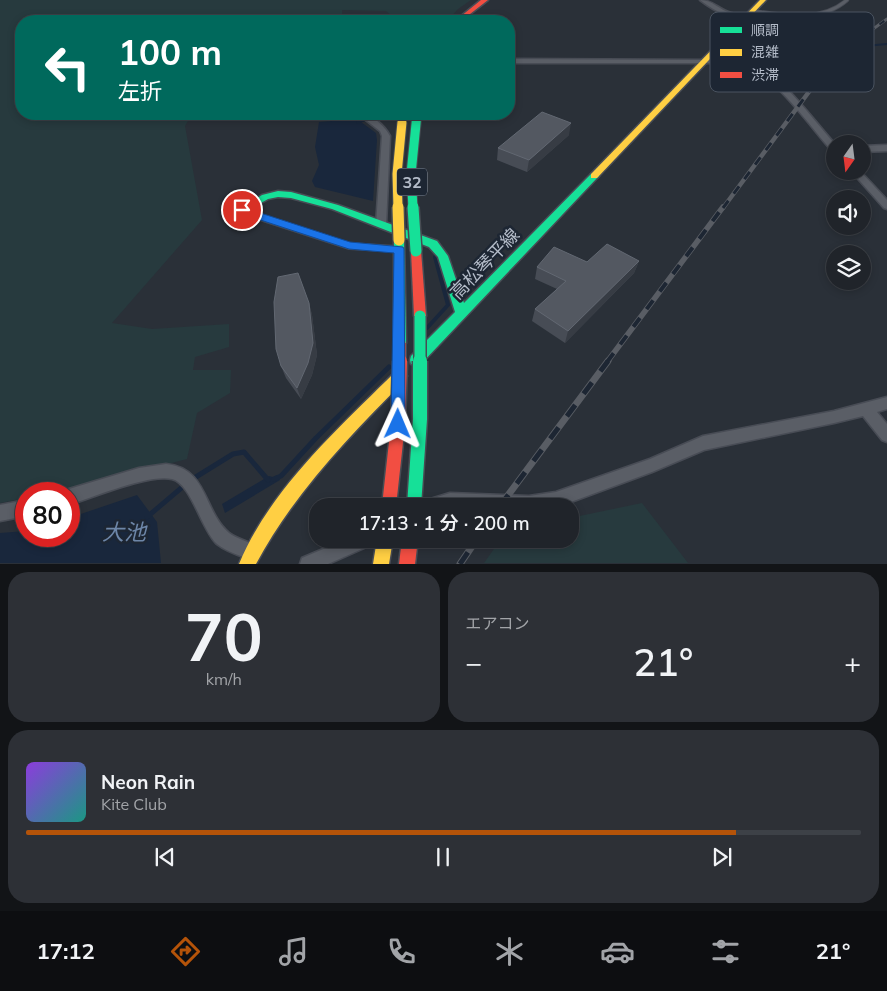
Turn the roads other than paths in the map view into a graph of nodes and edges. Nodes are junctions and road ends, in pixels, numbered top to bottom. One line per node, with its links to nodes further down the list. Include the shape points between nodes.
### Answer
1 (485, 0): 9 (main road)
2 (498, 0): 10 (main road)
3 (703, 0): 6 (street)
4 (763, 0): 7 (main road, 高松琴平線)
5 (847, 0): 8 (lane, via 838,8)
6 (725, 12)
7 (751, 12)
8 (822, 12)
9 (466, 15)
10 (482, 15)
11 (710, 55): 13 (main road, 高松琴平線)
12 (515, 61): 13 (street)
13 (704, 61): 14 (street); 27 (main road, 高松琴平線)
14 (710, 61)
15 (785, 92): 19 (street)
16 (370, 120): 25 (street, via 386,136)
17 (403, 120): 26 (main road, 32, bridge, via 397,174)
18 (416, 120): 33 (main road, 32, bridge, via 411,174 420,316 420,419)
19 (826, 139)
20 (887, 148): 21 (street)
21 (871, 149)
22 (863, 180): 23 (street)
23 (887, 206)
24 (242, 210): 25 (main road, via 265,197 291,195 335,207); 26 (lane, via 349,246)
25 (381, 225): 27 (main road, via 433,244 443,256)
26 (399, 245): 32 (main road, 32, bridge, via 398,424)
27 (461, 313): 40 (main road, 高松琴平線, via 305,474 286,496)
28 (887, 403): 29 (street)
29 (866, 409): 30 (street); 34 (street, via 703,442 652,465)
30 (887, 435)
31 (80, 494): 40 (street, via 161,471 175,472 185,476 224,539)
32 (390, 498)
33 (415, 498)
34 (561, 498)
35 (15, 510): 36 (street)
36 (0, 513)
37 (344, 548): 41 (street)
38 (383, 548): 42 (main road)
39 (409, 548): 43 (main road)
40 (249, 558)
41 (308, 564)
42 (381, 564)
43 (407, 564)

